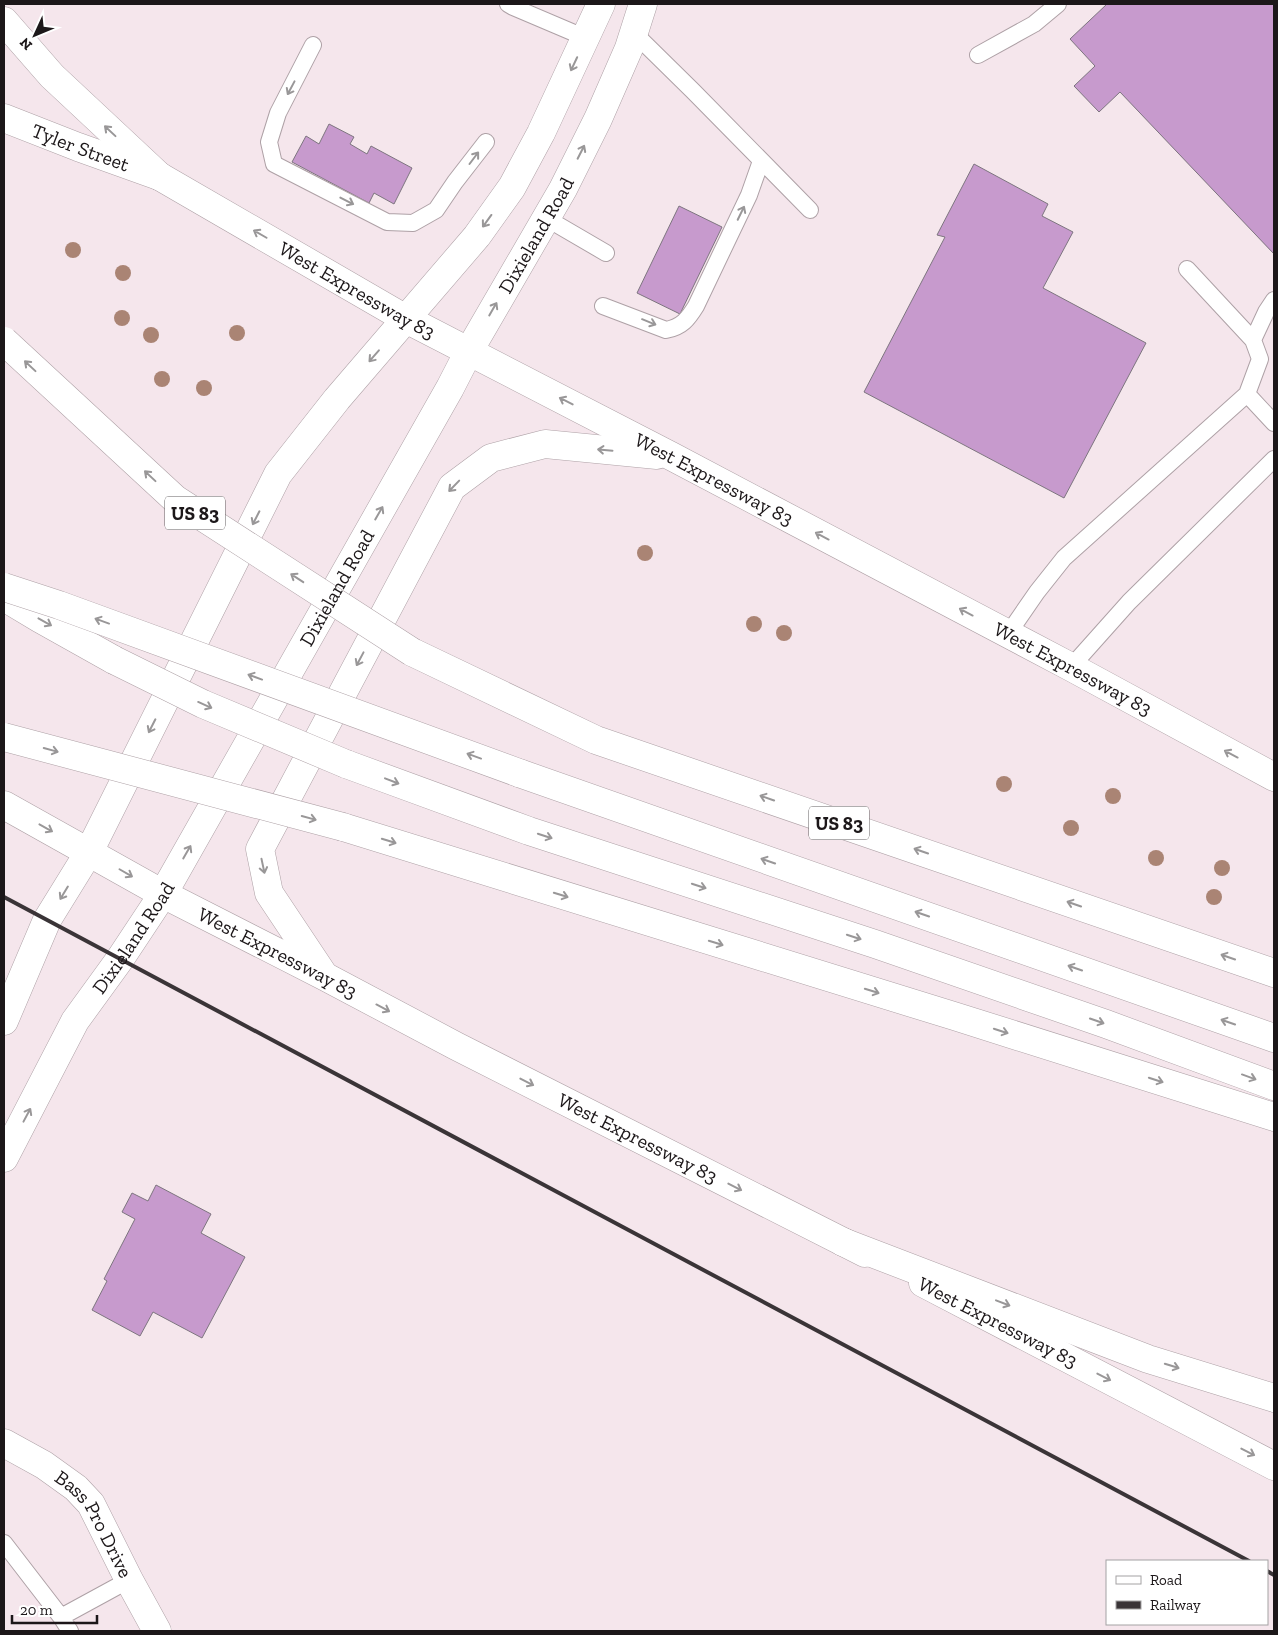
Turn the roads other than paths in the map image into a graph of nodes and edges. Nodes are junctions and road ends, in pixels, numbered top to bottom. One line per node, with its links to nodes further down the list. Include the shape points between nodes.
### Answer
1 (508, 4): 7 (lane)
2 (601, 4): 7 (main road)
3 (643, 4): 6 (main road, Dixieland Road)
4 (1058, 4): 9 (lane, via 1034,24)
5 (4, 21): 13 (main road, one-way to 5, via 52,76)
6 (634, 33): 12 (lane); 15 (main road, Dixieland Road, one-way to 6, via 598,119)
7 (586, 38): 20 (main road, one-way to 20, via 512,187 477,236)
8 (313, 45): 11 (lane, one-way to 11, via 278,113 268,142 274,164 387,222 413,223 436,210)
9 (978, 54)
10 (4, 118): 13 (main road, Tyler Street)
11 (486, 142)
12 (761, 161): 14 (lane); 19 (lane, one-way to 12, via 666,330 688,320 750,195)
13 (159, 176): 20 (main road, West Expressway 83, one-way to 13)
14 (810, 210)
15 (546, 218): 16 (lane); 23 (main road, Dixieland Road, one-way to 15)
16 (606, 253)
17 (1187, 269): 21 (lane)
18 (1274, 300): 21 (lane)
19 (603, 306)
20 (406, 319): 23 (main road, West Expressway 83); 35 (main road, one-way to 35, via 278,474)
21 (1253, 340): 24 (lane, via 1260,359)
22 (4, 341): 37 (main road, US 83, one-way to 22, bridge, via 596,740 412,652 175,499)
23 (469, 351): 26 (main road, West Expressway 83, one-way to 23); 36 (main road, Dixieland Road, one-way to 23)
24 (1247, 394): 25 (lane); 30 (lane, via 1064,558)
25 (1274, 423)
26 (671, 456): 30 (main road, West Expressway 83, one-way to 26); 38 (main road, one-way to 38, via 546,444 491,458 452,486 260,849 268,893)
27 (1274, 459): 31 (lane, via 1129,602)
28 (4, 587): 40 (main road, one-way to 28, bridge, via 519,773)
29 (4, 597): 41 (main road, one-way to 41, bridge, via 114,660 194,700 346,764 520,828 875,944 1106,1024)
30 (1008, 634): 31 (main road, West Expressway 83)
31 (1071, 667): 33 (main road, West Expressway 83, one-way to 31)
32 (4, 737): 42 (main road, one-way to 42, bridge, via 343,827)
33 (1274, 777)
34 (4, 805): 35 (main road, West Expressway 83, one-way to 35)
35 (89, 852): 36 (main road, West Expressway 83, one-way to 36); 39 (main road, one-way to 39, via 47,920)
36 (163, 894): 38 (main road, West Expressway 83); 43 (main road, Dixieland Road, one-way to 36, via 75,1021)
37 (1274, 973)
38 (324, 976): 44 (main road, West Expressway 83, one-way to 44)
39 (4, 1022)
40 (1274, 1038)
41 (1274, 1086)
42 (1274, 1117)
43 (4, 1158)
44 (843, 1242): 45 (main road, one-way to 45, via 1148,1359); 47 (main road, West Expressway 83, one-way to 47)
45 (1274, 1398)
46 (4, 1443): 49 (main road, Bass Pro Drive, via 44,1465 76,1488 91,1504)
47 (1274, 1466)
48 (4, 1543): 50 (lane)
49 (129, 1580): 50 (lane); 51 (main road, Bass Pro Drive)
50 (66, 1624)
51 (157, 1631)

